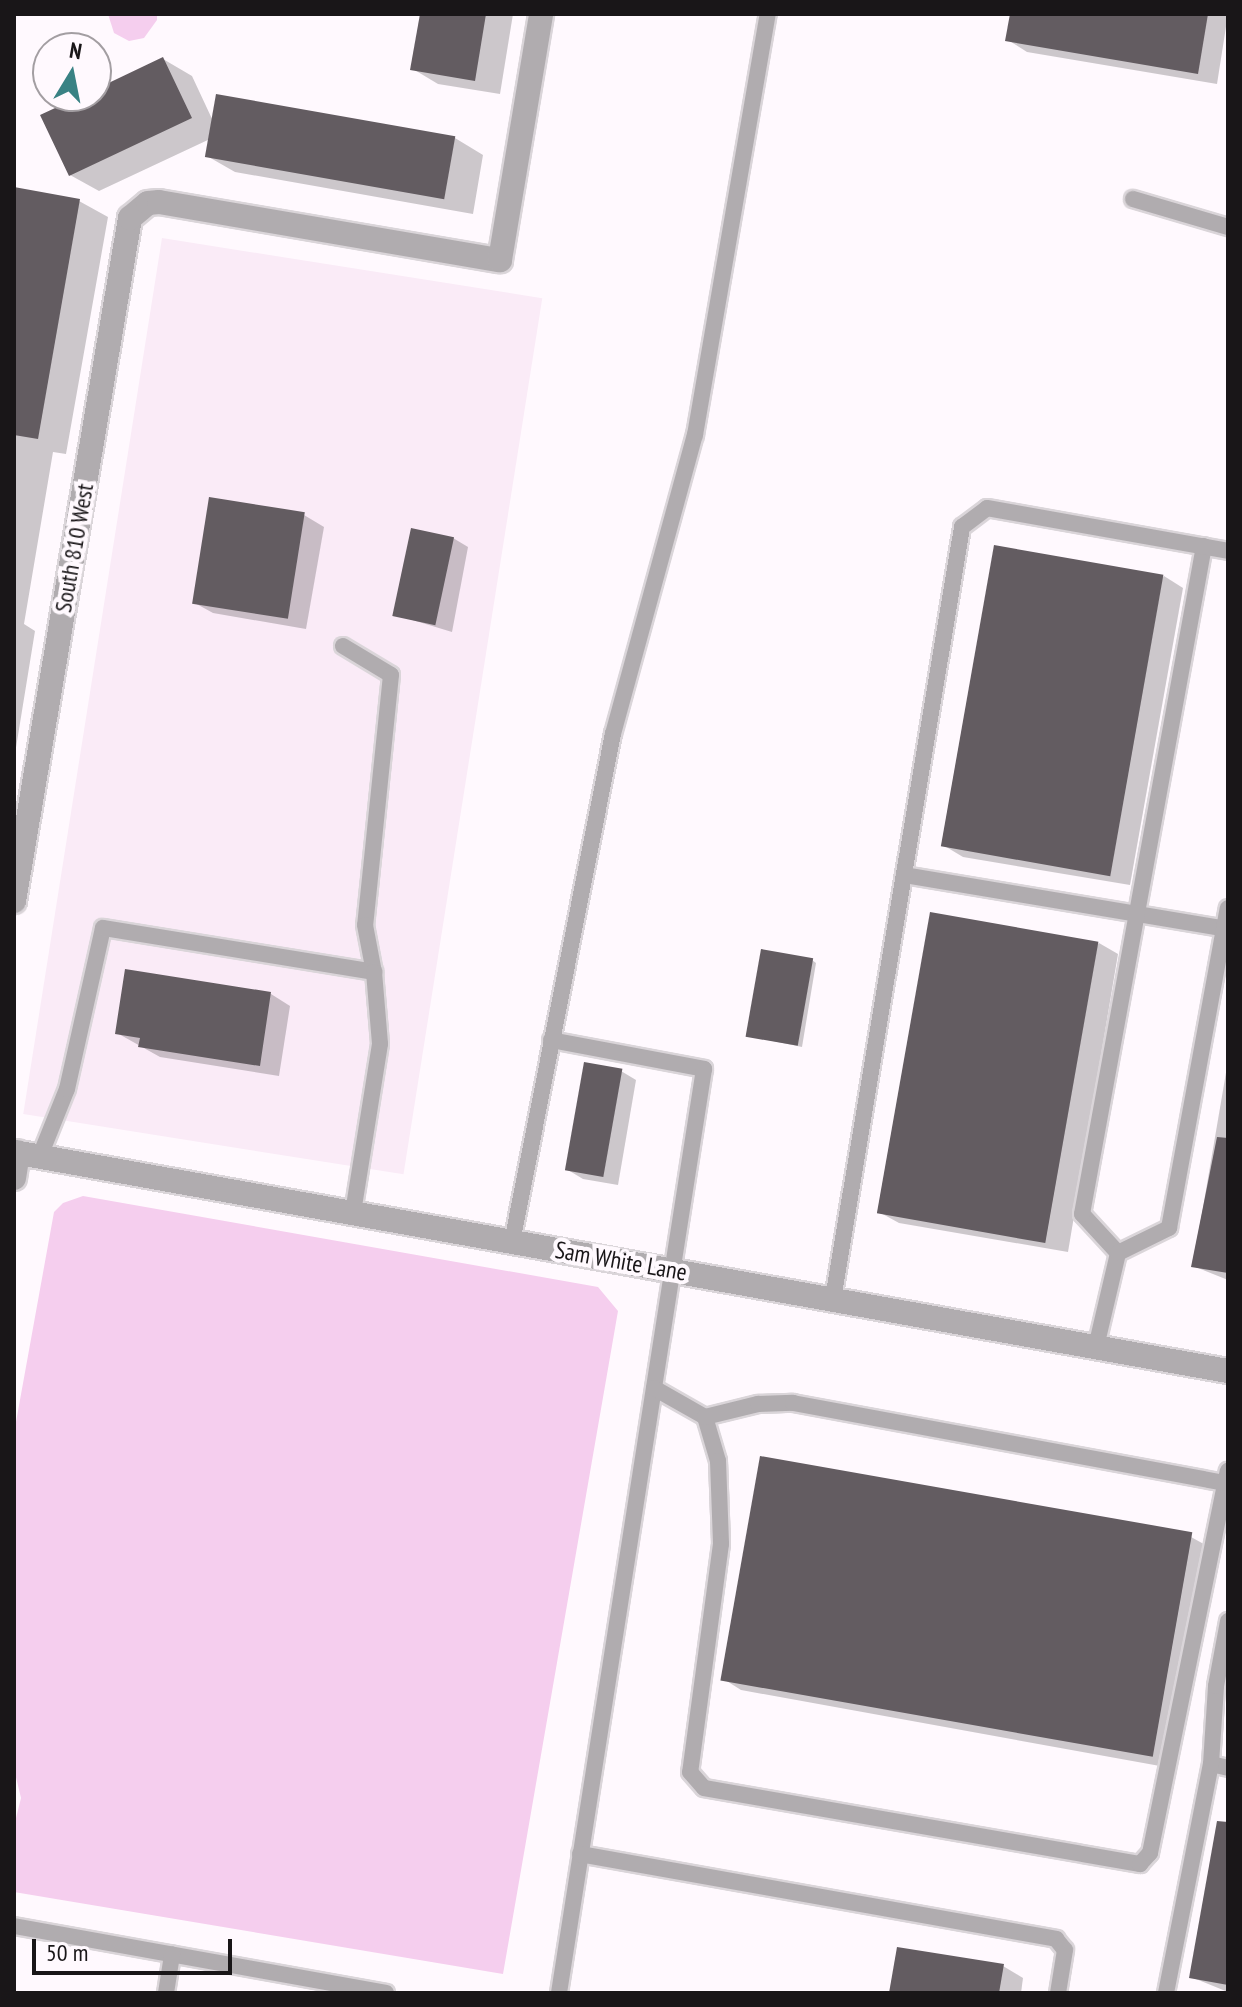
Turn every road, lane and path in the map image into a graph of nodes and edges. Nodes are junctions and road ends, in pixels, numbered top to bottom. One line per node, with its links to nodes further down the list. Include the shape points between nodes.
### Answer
1 (541, 14): 9 (street, South 810 West, via 500,260 148,203 130,218)
2 (768, 14): 14 (lane, via 695,435 613,734)
3 (1133, 199): 4 (lane)
4 (1228, 227)
5 (1204, 546): 6 (lane); 8 (lane, via 987,508 962,527); 11 (lane)
6 (1228, 551)
7 (343, 646): 13 (lane, via 391,675 365,925)
8 (904, 875): 11 (lane); 21 (lane)
9 (14, 901)
10 (1228, 908): 12 (lane)
11 (1136, 913): 12 (lane); 19 (lane, via 1082,1214)
12 (1226, 929): 19 (lane, via 1169,1228)
13 (374, 972): 15 (lane, via 103,928 67,1089); 17 (lane, via 380,1044)
14 (551, 1040): 18 (lane); 20 (lane, via 704,1069)
15 (24, 1153): 16 (street); 17 (street, Sam White Lane)
16 (14, 1178)
17 (353, 1213): 18 (street, Sam White Lane)
18 (512, 1242): 20 (street, Sam White Lane)
19 (1118, 1253): 22 (lane)
20 (672, 1270): 21 (street, Sam White Lane); 24 (lane)
21 (833, 1299): 22 (street, Sam White Lane)
22 (1096, 1347): 23 (street, Sam White Lane)
23 (1228, 1371)
24 (654, 1388): 25 (lane); 30 (lane)
25 (705, 1417): 26 (lane, via 758,1404 793,1403); 26 (lane, via 718,1461 721,1544 690,1772 704,1788 1140,1864 1150,1853)
26 (1227, 1477)
27 (1228, 1621): 28 (lane, via 1216,1686)
28 (1211, 1764): 29 (lane); 37 (lane)
29 (1228, 1768)
30 (580, 1854): 35 (lane); 36 (lane, via 1056,1939 1065,1950)
31 (14, 1926): 32 (lane)
32 (172, 1954): 33 (lane); 34 (lane)
33 (166, 1993)
34 (386, 1993)
35 (559, 1993)
36 (1058, 1993)
37 (1166, 1993)

